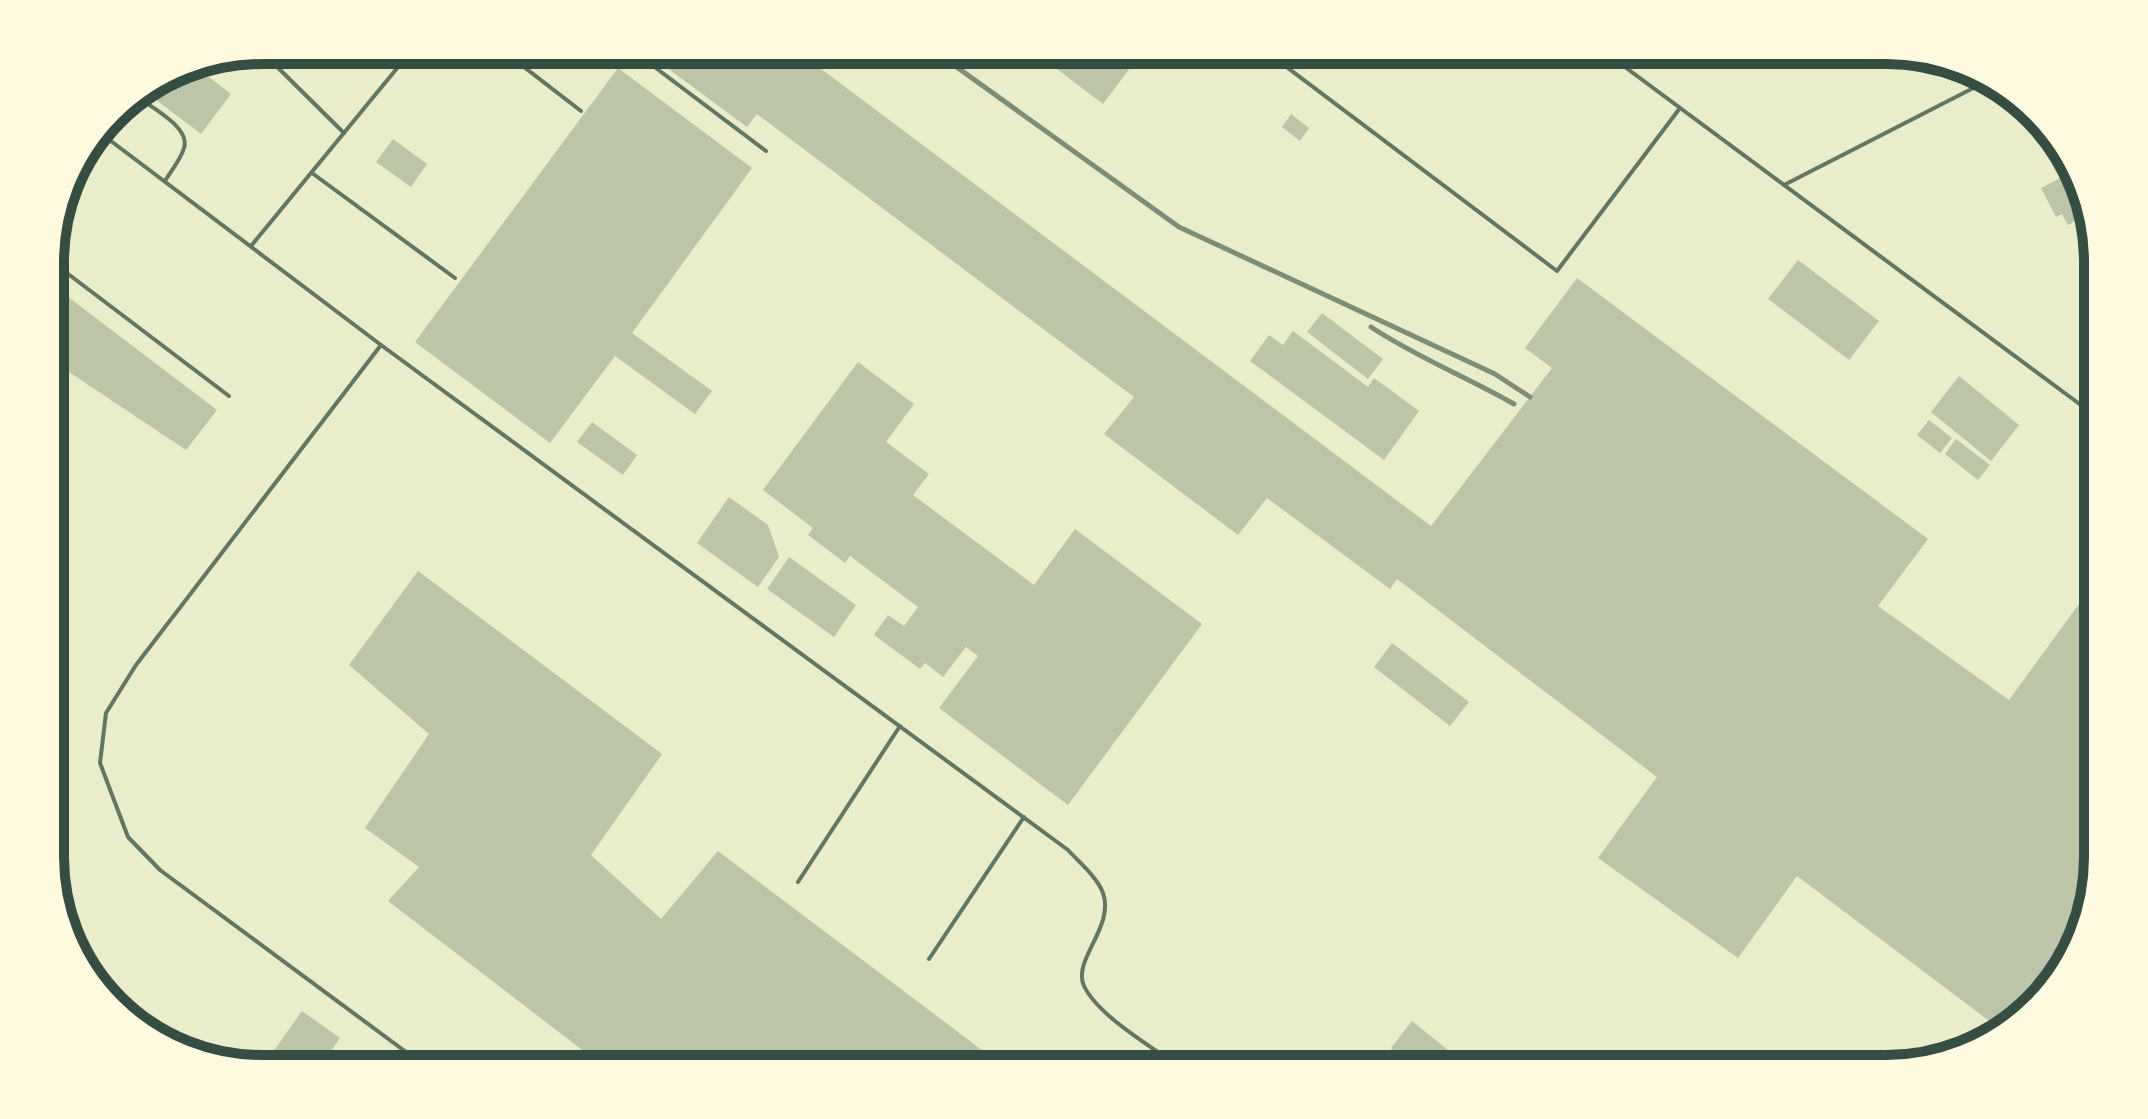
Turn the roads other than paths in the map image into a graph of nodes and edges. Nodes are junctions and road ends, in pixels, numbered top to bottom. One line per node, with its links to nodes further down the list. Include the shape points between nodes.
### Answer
1 (274, 64): 11 (lane)
2 (401, 64): 11 (lane)
3 (520, 64): 10 (lane)
4 (651, 64): 13 (lane)
5 (1283, 64): 9 (lane, via 1557,271)
6 (1621, 64): 9 (lane)
7 (1977, 86): 16 (lane)
8 (145, 103): 15 (lane, via 181,130 185,140)
9 (1680, 108): 16 (lane)
10 (581, 111)
11 (344, 133): 14 (lane)
12 (108, 139): 15 (lane)
13 (766, 151)
14 (311, 172): 17 (lane); 19 (lane)
15 (165, 181): 17 (lane)
16 (1784, 185): 22 (lane)
17 (251, 247): 20 (lane)
18 (64, 271): 21 (lane)
19 (455, 278)
20 (381, 345): 23 (lane); 27 (lane, via 136,665 106,713 100,763 128,837 160,870)
21 (229, 396)
22 (2084, 407)
23 (900, 726): 24 (lane); 25 (lane)
24 (1024, 817): 26 (lane); 28 (lane, via 1068,850 1104,895 1105,921 1082,971 1094,1003)
25 (798, 882)
26 (929, 959)
27 (411, 1055)
28 (1163, 1055)

